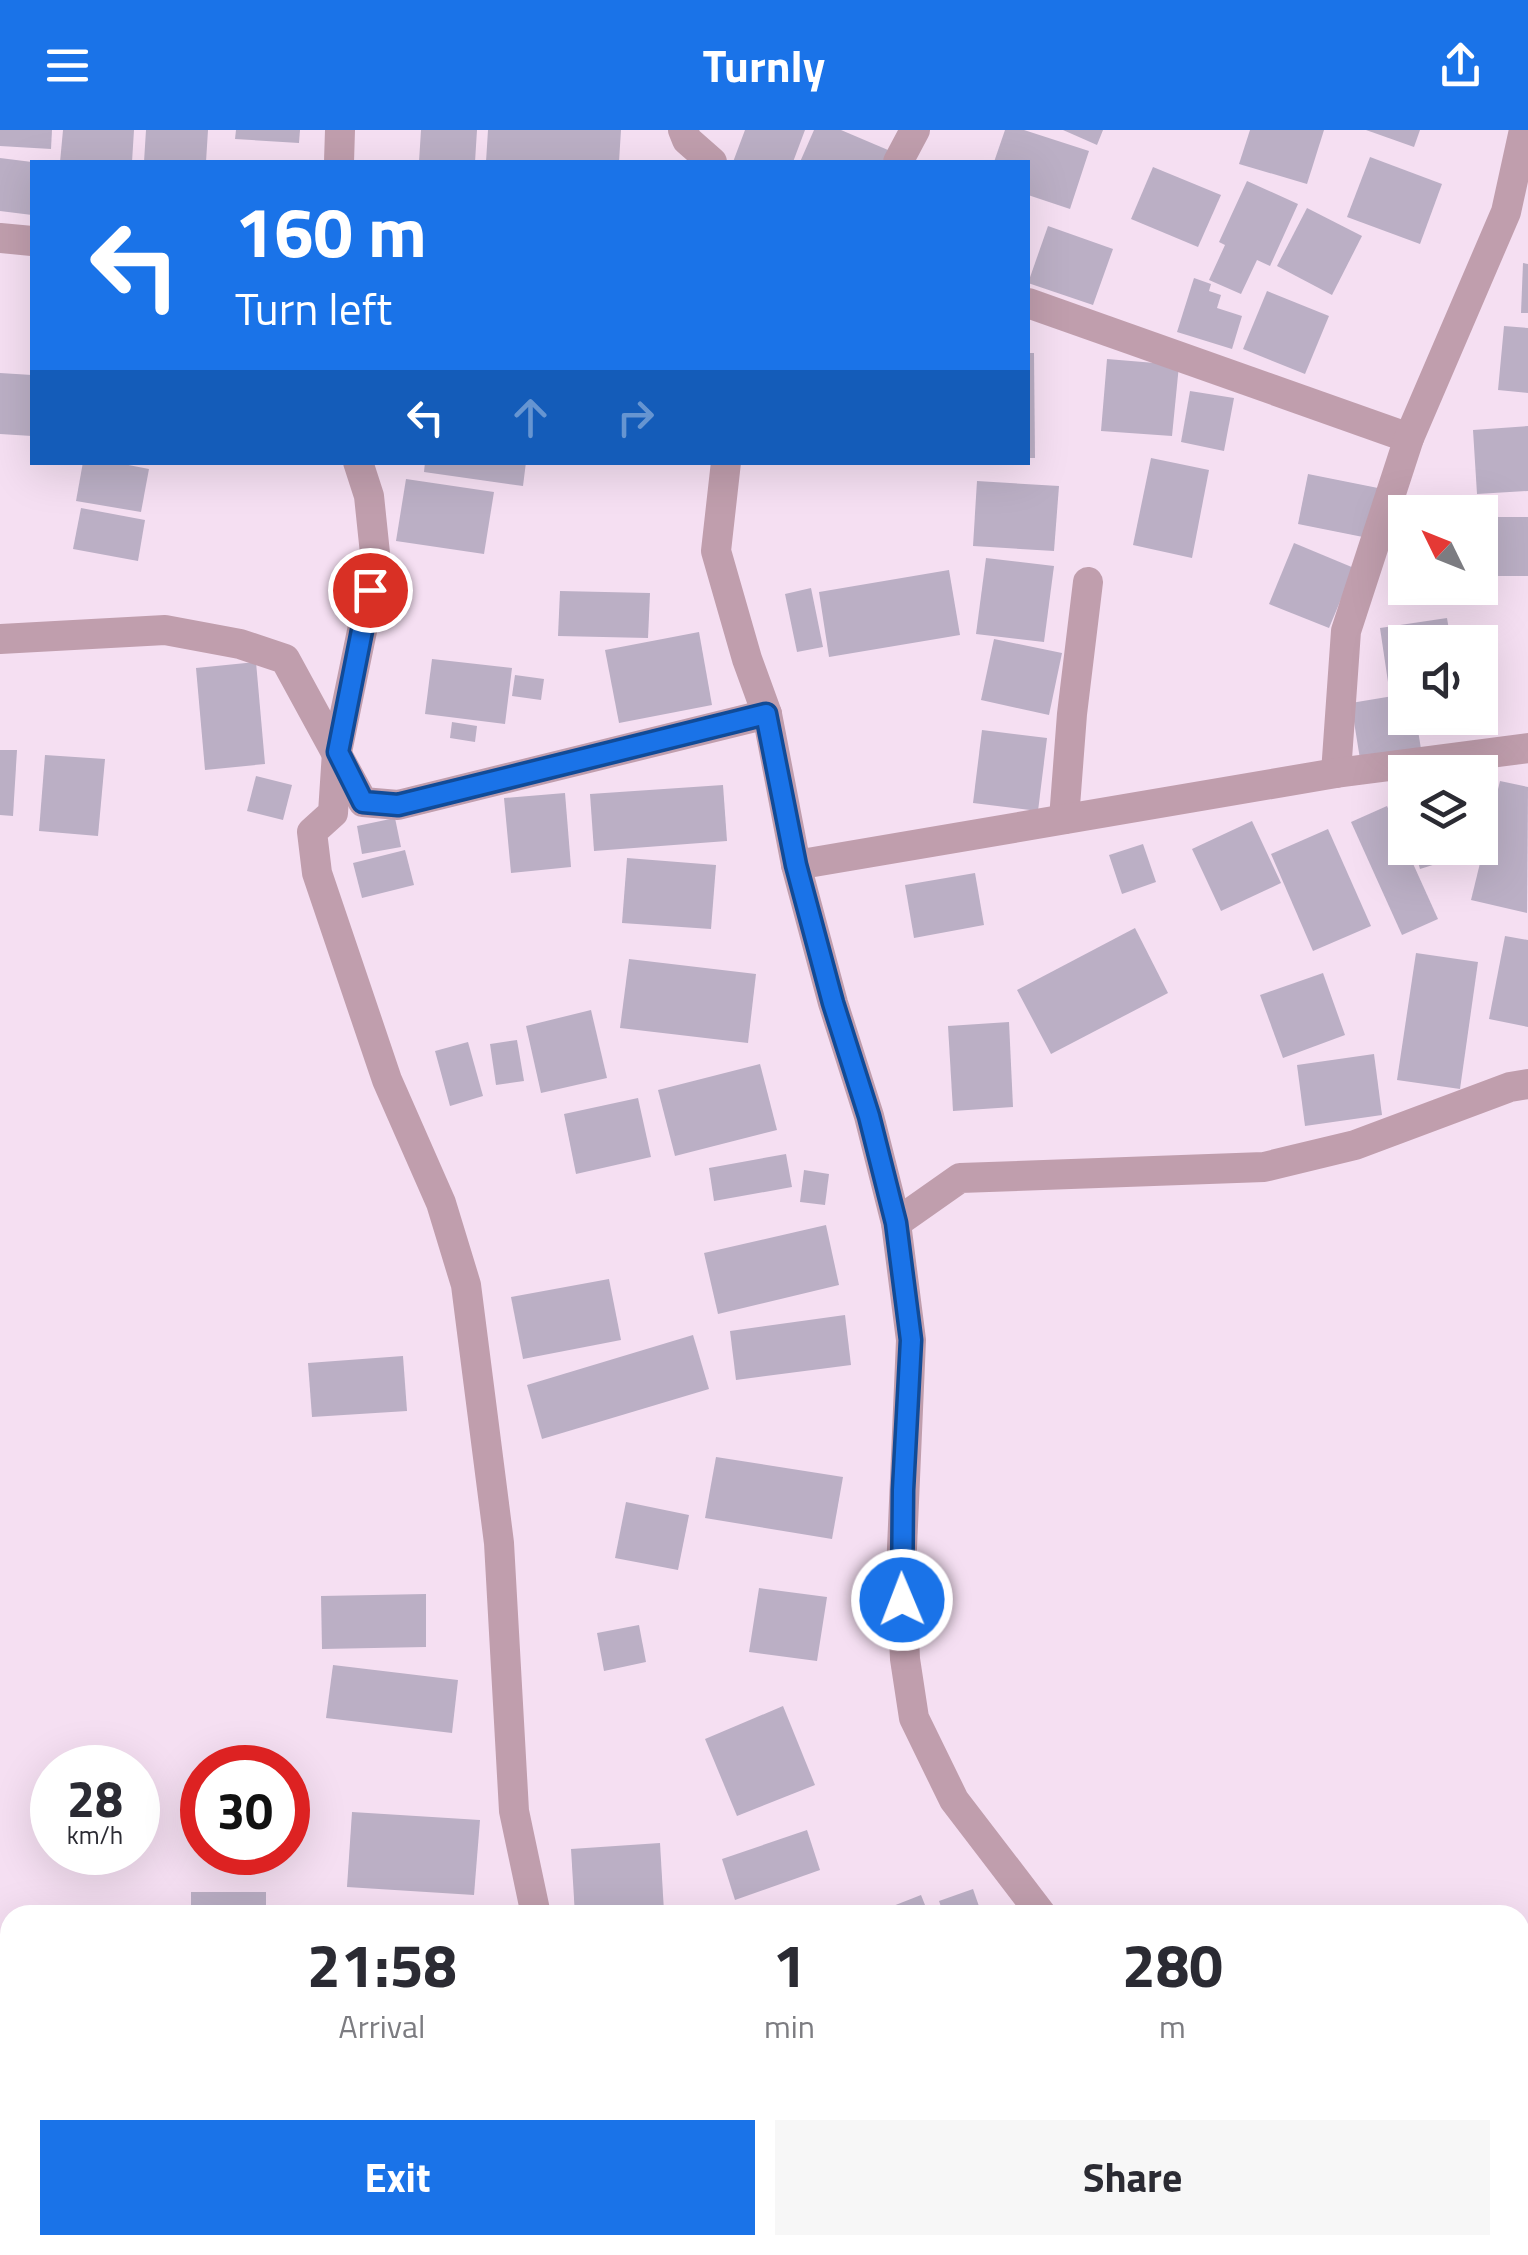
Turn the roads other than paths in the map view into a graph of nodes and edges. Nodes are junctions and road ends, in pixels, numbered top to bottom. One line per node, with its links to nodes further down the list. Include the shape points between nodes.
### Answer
1 (340, 130): 5 (street)
2 (683, 130): 6 (street)
3 (915, 130): 7 (street)
4 (1524, 130): 11 (street, via 1506,212)
5 (339, 160)
6 (710, 160)
7 (899, 160)
8 (0, 238): 9 (street)
9 (30, 241)
10 (1030, 304): 11 (street)
11 (1408, 438): 19 (street, via 1346,631)
12 (359, 465): 18 (street, via 370,496 376,563)
13 (726, 465): 16 (street, via 716,551)
14 (1088, 582): 22 (street)
15 (0, 640): 18 (street, via 165,630 240,644 285,660)
16 (766, 714): 20 (street, via 398,805); 23 (street)
17 (1528, 748): 19 (street)
18 (338, 752): 20 (street); 21 (street)
19 (1336, 773): 22 (street)
20 (363, 802): 21 (street)
21 (333, 813): 26 (street, via 312,832 317,873 466,1285 499,1543 514,1811)
22 (1064, 819): 23 (street)
23 (796, 865): 25 (street)
24 (1528, 1084): 25 (street, via 1355,1146 1264,1167 960,1178)
25 (896, 1223): 27 (street, via 911,1340 901,1570 914,1718 954,1800)
26 (534, 1905)
27 (1034, 1905)

